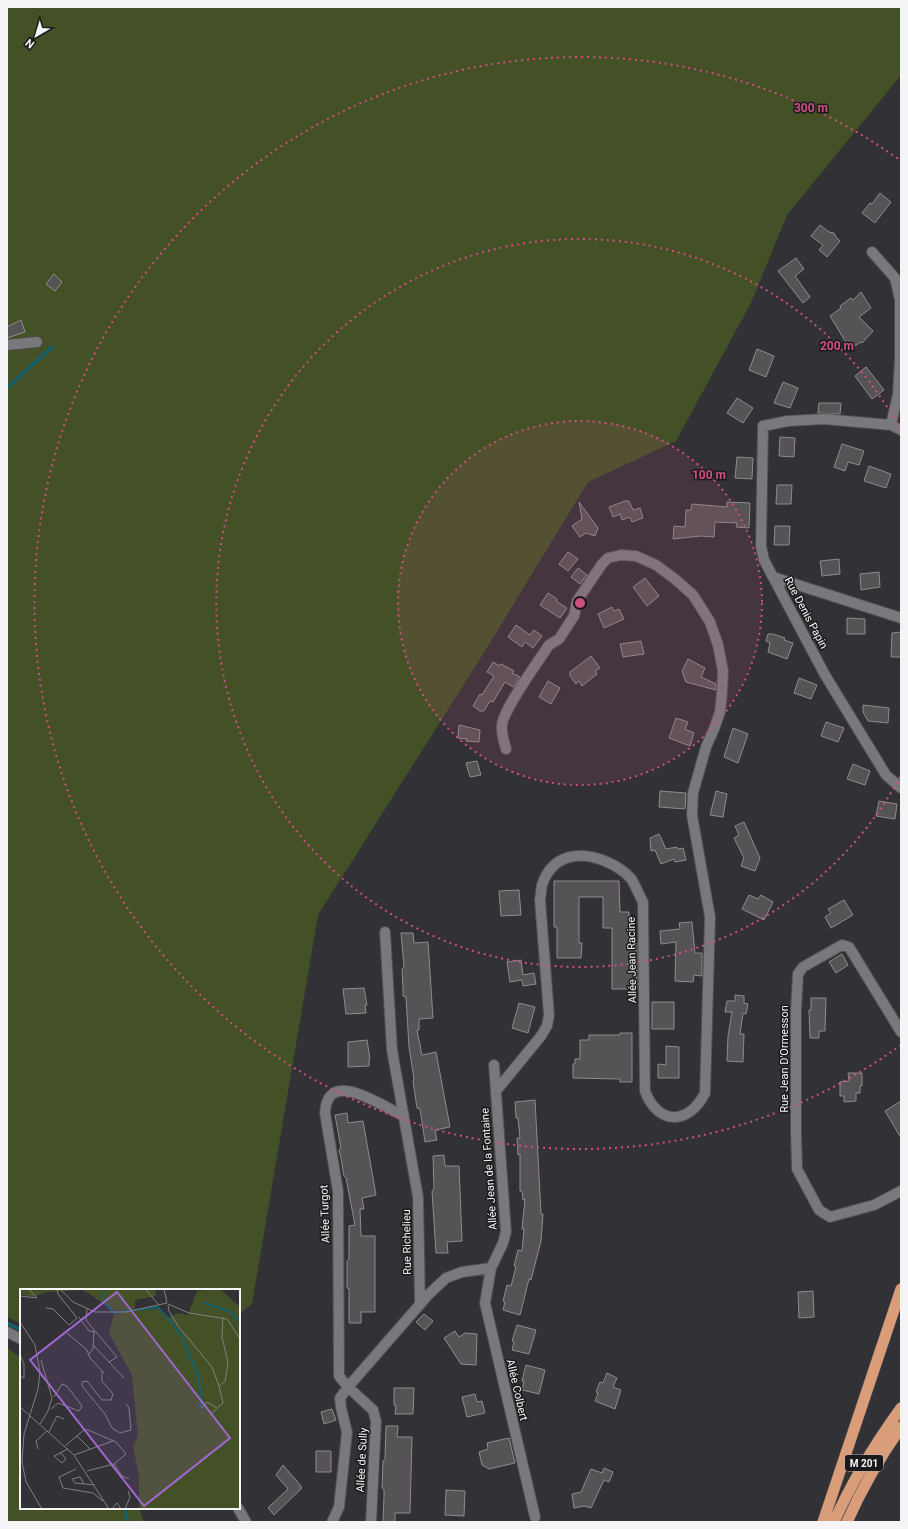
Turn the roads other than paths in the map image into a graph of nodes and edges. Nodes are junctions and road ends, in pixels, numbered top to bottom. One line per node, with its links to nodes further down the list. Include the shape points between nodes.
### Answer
1 (872, 252): 4 (street, via 895,278 900,300 898,394)
2 (37, 342): 3 (street)
3 (7, 345)
4 (891, 425): 5 (street); 6 (street, Rue Denis Papin, via 824,419 788,421 763,426 761,546 764,560)
5 (901, 430)
6 (773, 577): 7 (street); 9 (street, Rue Denis Papin, via 825,675 886,775)
7 (901, 618)
8 (506, 749): 13 (street, Allée Jean Racine, via 502,724 507,710 549,645 559,639 567,627 574,616 577,601 608,558 621,555 636,556 656,565 693,595 710,622 723,671 720,712 706,747 693,793 692,815 710,917 705,1093 696,1108 680,1117 672,1117 659,1111 649,1101 645,1091 643,902 631,879 614,864 585,855 571,856 560,861 549,872 542,885 540,900 549,1015 547,1026 542,1036)
9 (901, 788)
10 (385, 932): 14 (street, Rue Richelieu, via 392,1050)
11 (901, 1032): 15 (street, Rue Jean D'Ormesson, via 849,947 842,945 803,967 798,974 797,1169 819,1210 830,1217 874,1205)
12 (494, 1065): 13 (street, Allée Jean de la Fontaine)
13 (496, 1091): 16 (street, Allée Jean de la Fontaine, via 506,1232)
14 (404, 1116): 18 (street, Rue Richelieu, via 418,1197); 21 (street, Allée Turgot, via 376,1101 345,1090 333,1093 325,1103 338,1191 339,1376)
15 (901, 1191)
16 (491, 1268): 18 (street, via 462,1272 446,1278); 25 (street, Allée Colbert, via 485,1303)
17 (901, 1289): 29 (highway)
18 (420, 1304): 21 (street)
19 (7, 1332): 20 (street)
20 (20, 1338)
21 (348, 1387): 27 (street, via 340,1398 347,1432 339,1507); 28 (street, Allée de Sully, via 373,1410 376,1416)
22 (901, 1408): 30 (highway, M 201, via 877,1442 844,1498)
23 (901, 1427): 31 (highway, M 201, via 880,1458)
24 (239, 1509): 26 (street)
25 (535, 1517)
26 (246, 1522)
27 (332, 1522)
28 (371, 1522)
29 (823, 1522)
30 (834, 1522)
31 (847, 1522)

